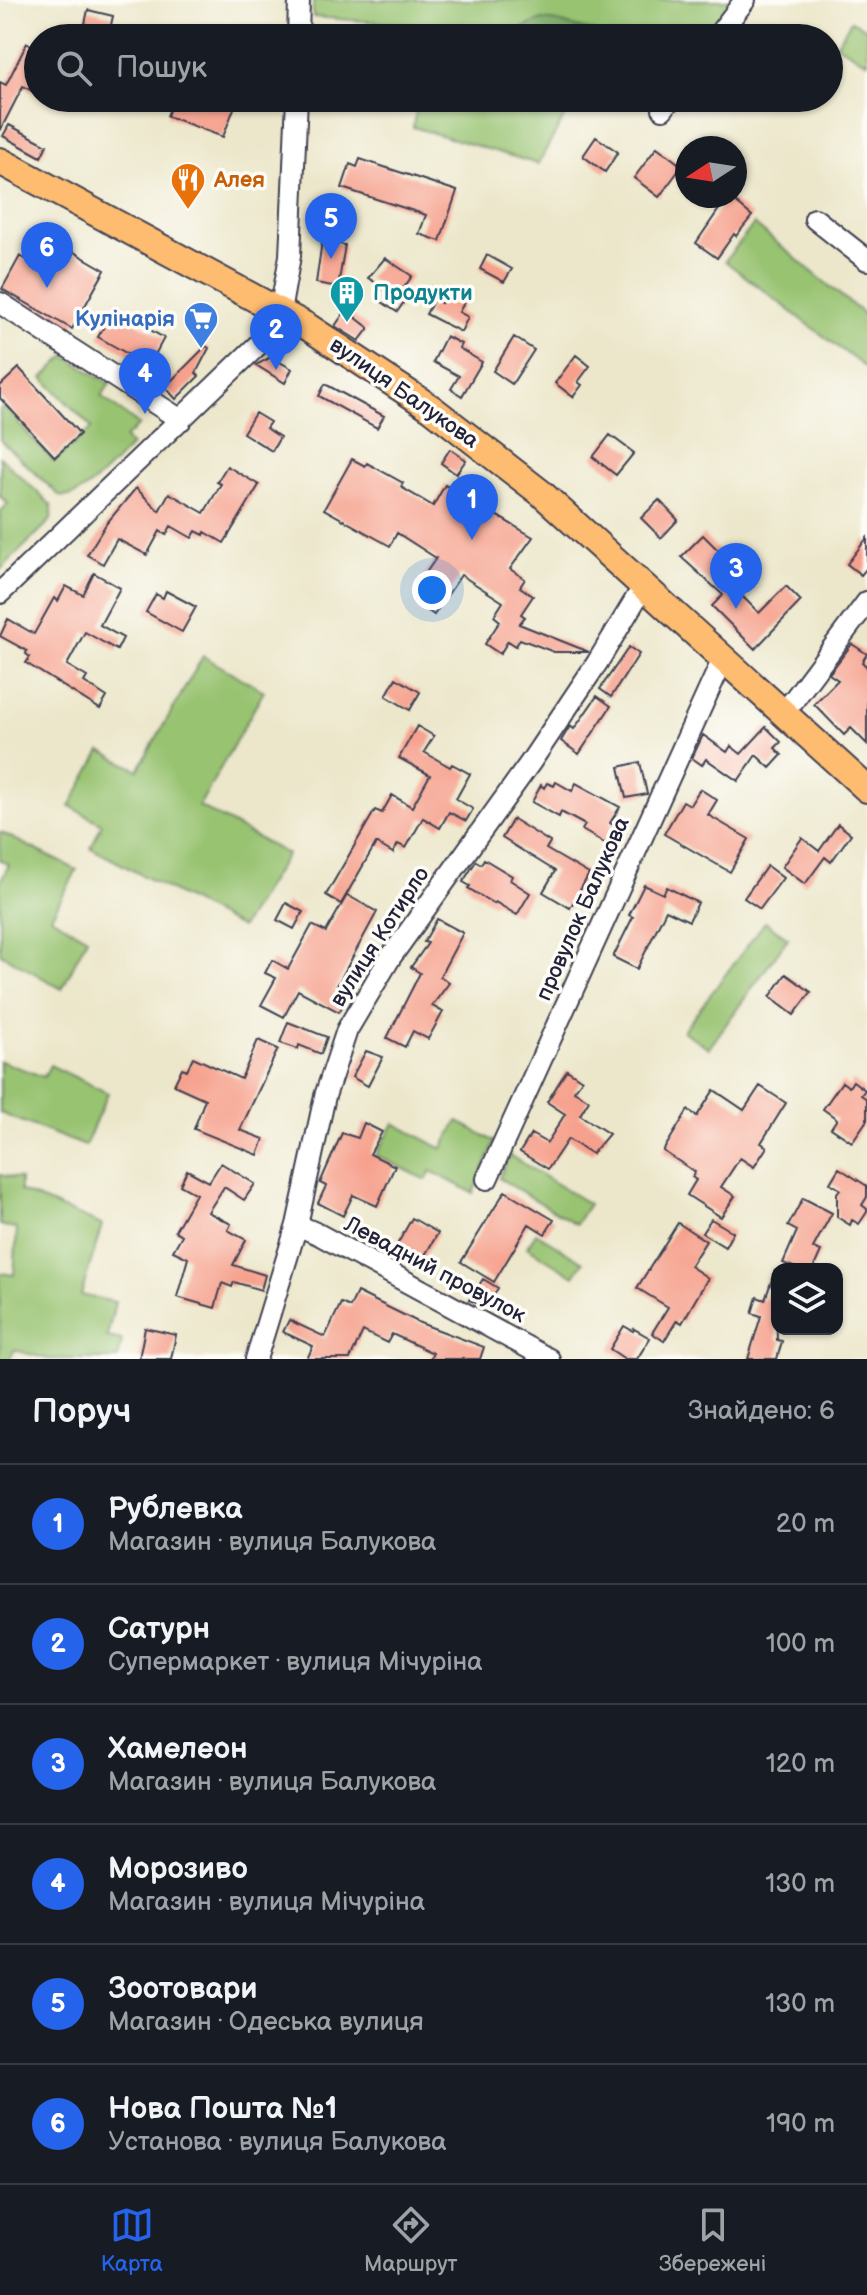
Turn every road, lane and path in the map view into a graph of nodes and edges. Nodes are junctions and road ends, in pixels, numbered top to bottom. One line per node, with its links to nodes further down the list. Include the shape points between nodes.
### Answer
1 (299, 0): 3 (street)
2 (745, 0): 4 (street)
3 (298, 24)
4 (727, 24)
5 (296, 112): 10 (street, via 290,256)
6 (0, 161): 10 (main road, вулиця Балукова)
7 (815, 219): 8 (street)
8 (867, 260)
9 (0, 303): 11 (street)
10 (280, 312): 11 (street, via 260,343); 12 (main road, вулиця Балукова, via 431,408 541,493)
11 (181, 420): 13 (street)
12 (643, 587): 15 (main road, вулиця Балукова); 19 (street, вулиця Котирло, via 530,763 390,958 347,1030 325,1096)
13 (0, 593)
14 (867, 602): 16 (street)
15 (723, 659): 16 (main road, вулиця Балукова); 18 (street, провулок Балукова)
16 (784, 713): 17 (main road, вулиця Балукова)
17 (867, 789)
18 (487, 1179)
19 (297, 1225): 20 (street, Левадний провулок); 21 (street, вулиця Котирло)
20 (541, 1357)
21 (256, 1359)

